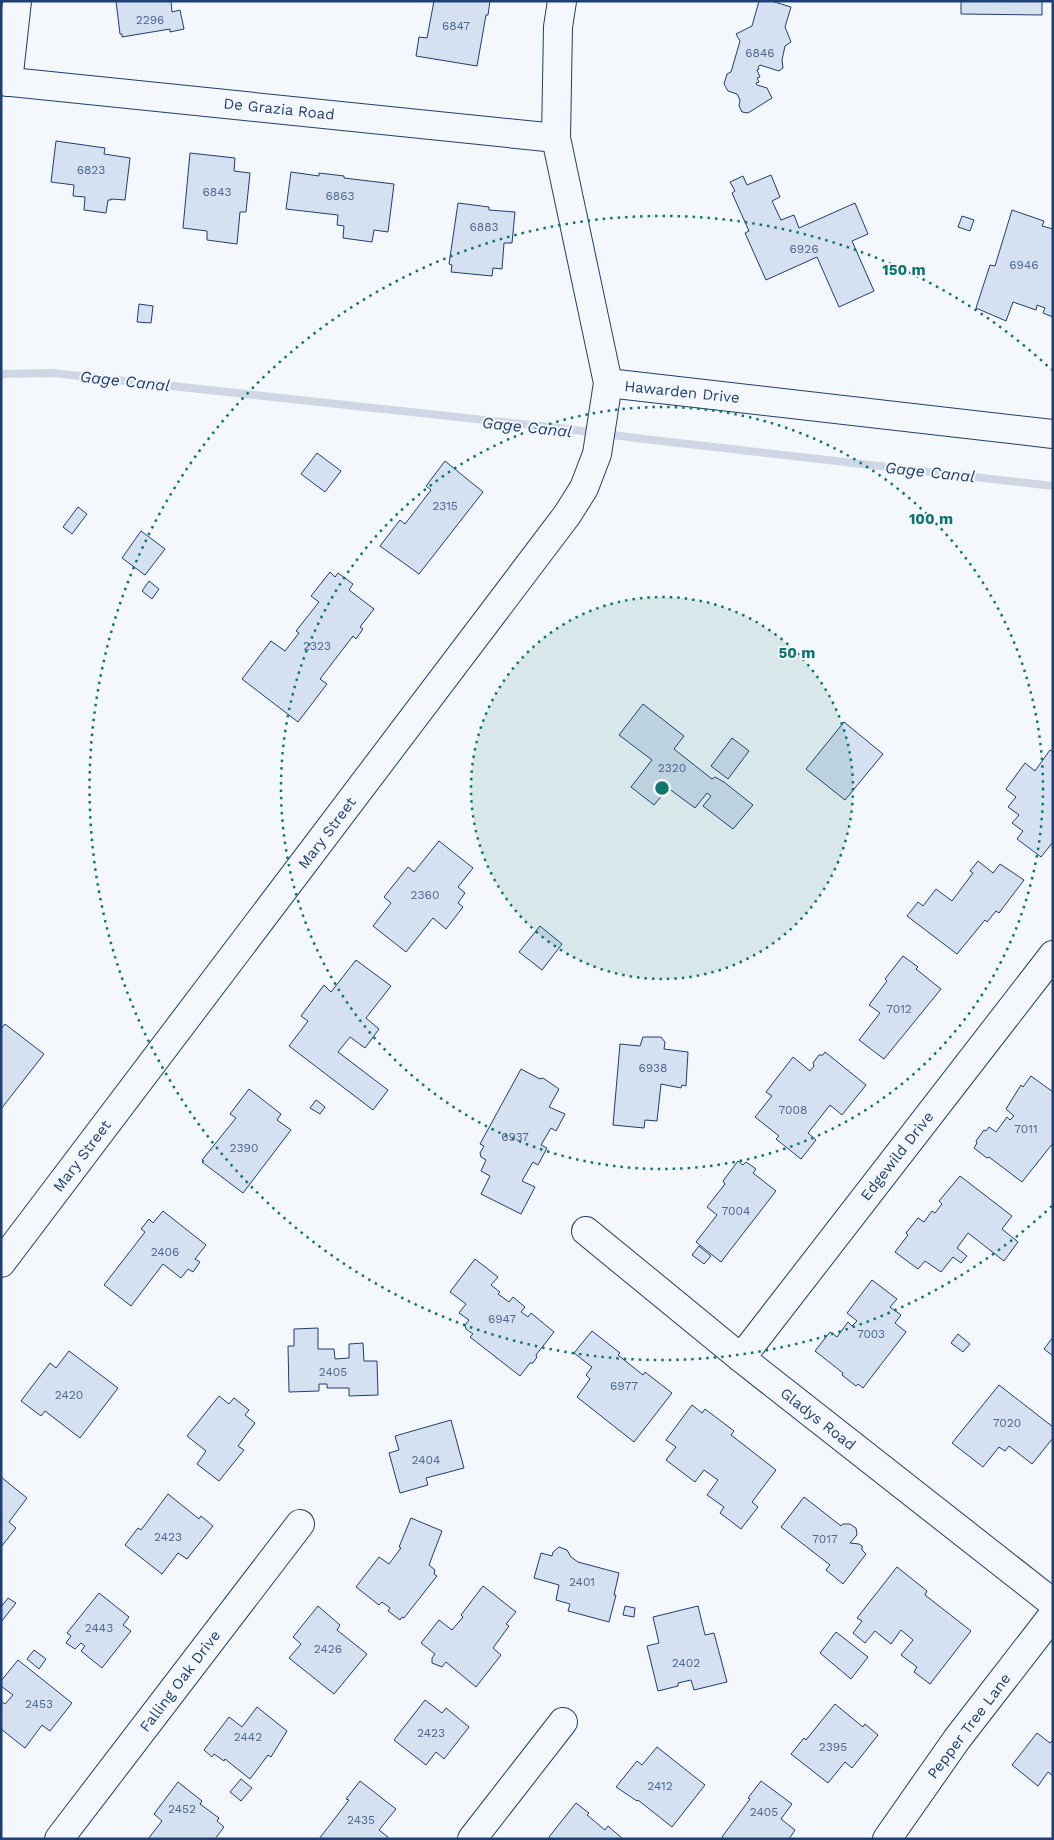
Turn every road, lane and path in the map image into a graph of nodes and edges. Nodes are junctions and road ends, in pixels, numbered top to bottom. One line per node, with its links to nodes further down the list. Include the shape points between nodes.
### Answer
1 (17, 1): 3 (street)
2 (562, 1): 4 (street, Hawarden Drive, via 558,28)
3 (5, 81): 4 (street, De Grazia Road)
4 (556, 138): 5 (street, Hawarden Drive)
5 (608, 383): 6 (street, Hawarden Drive); 9 (street, Mary Street, via 597,454 584,488 567,515)
6 (1053, 434)
7 (1053, 955): 10 (street, Edgewild Drive)
8 (586, 1231): 10 (street, Gladys Road)
9 (1, 1263)
10 (741, 1358): 12 (street, Gladys Road)
11 (300, 1524): 15 (street, Falling Oak Drive)
12 (1053, 1603)
13 (1053, 1615): 17 (street, Pepper Tree Lane, via 957,1739)
14 (563, 1722): 16 (street)
15 (59, 1839)
16 (472, 1839)
17 (887, 1839)

